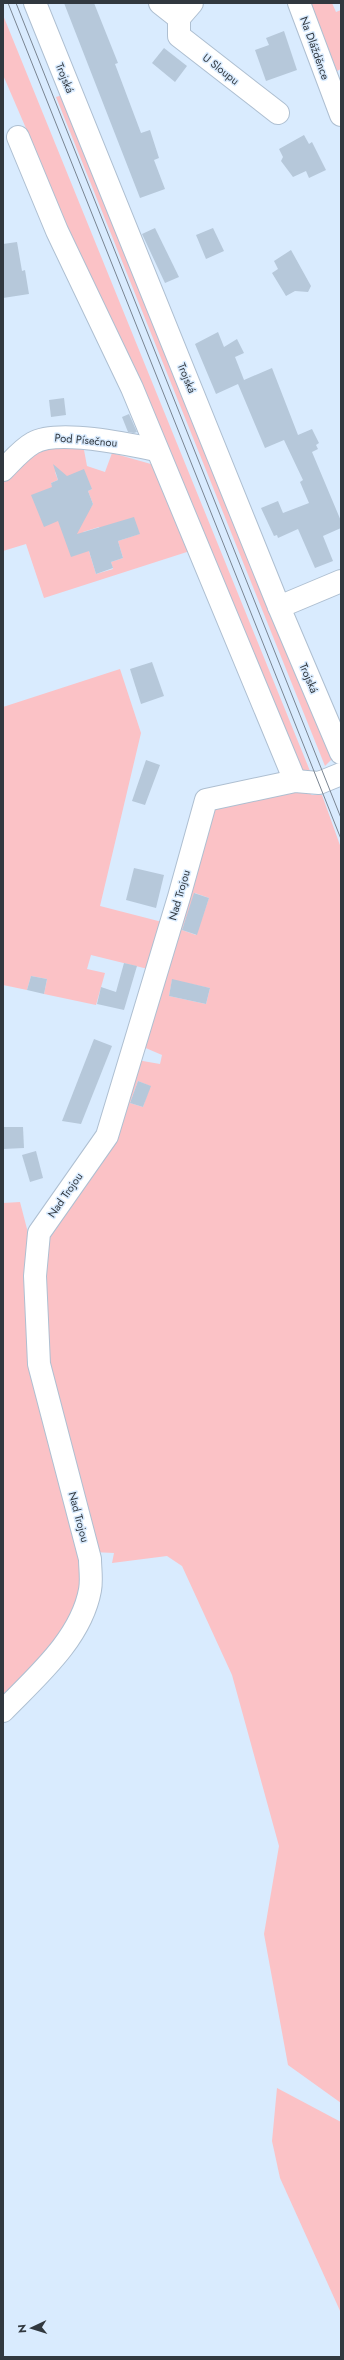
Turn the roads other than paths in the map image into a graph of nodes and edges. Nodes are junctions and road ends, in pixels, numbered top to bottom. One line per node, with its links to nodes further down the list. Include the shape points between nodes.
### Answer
1 (35, 3): 11 (street, Trojská)
2 (160, 3): 4 (street, U Sloupu)
3 (299, 3): 6 (street, Na Dlážděnce)
4 (185, 11): 5 (street, U Sloupu, via 179,36)
5 (278, 113)
6 (341, 115)
7 (18, 137): 8 (street, via 57,231 132,388)
8 (156, 450): 9 (street, Pod Písečnou, via 119,442 52,436 33,443); 14 (street)
9 (3, 470)
10 (341, 581): 11 (street)
11 (279, 607): 12 (street, Trojská)
12 (341, 753)
13 (341, 774): 14 (street, Nad Trojou, via 319,783)
14 (295, 781): 15 (street, Nad Trojou, via 206,800 108,1136 38,1234 35,1276 39,1364 90,1559 91,1589 79,1620 63,1646)
15 (3, 1711)

